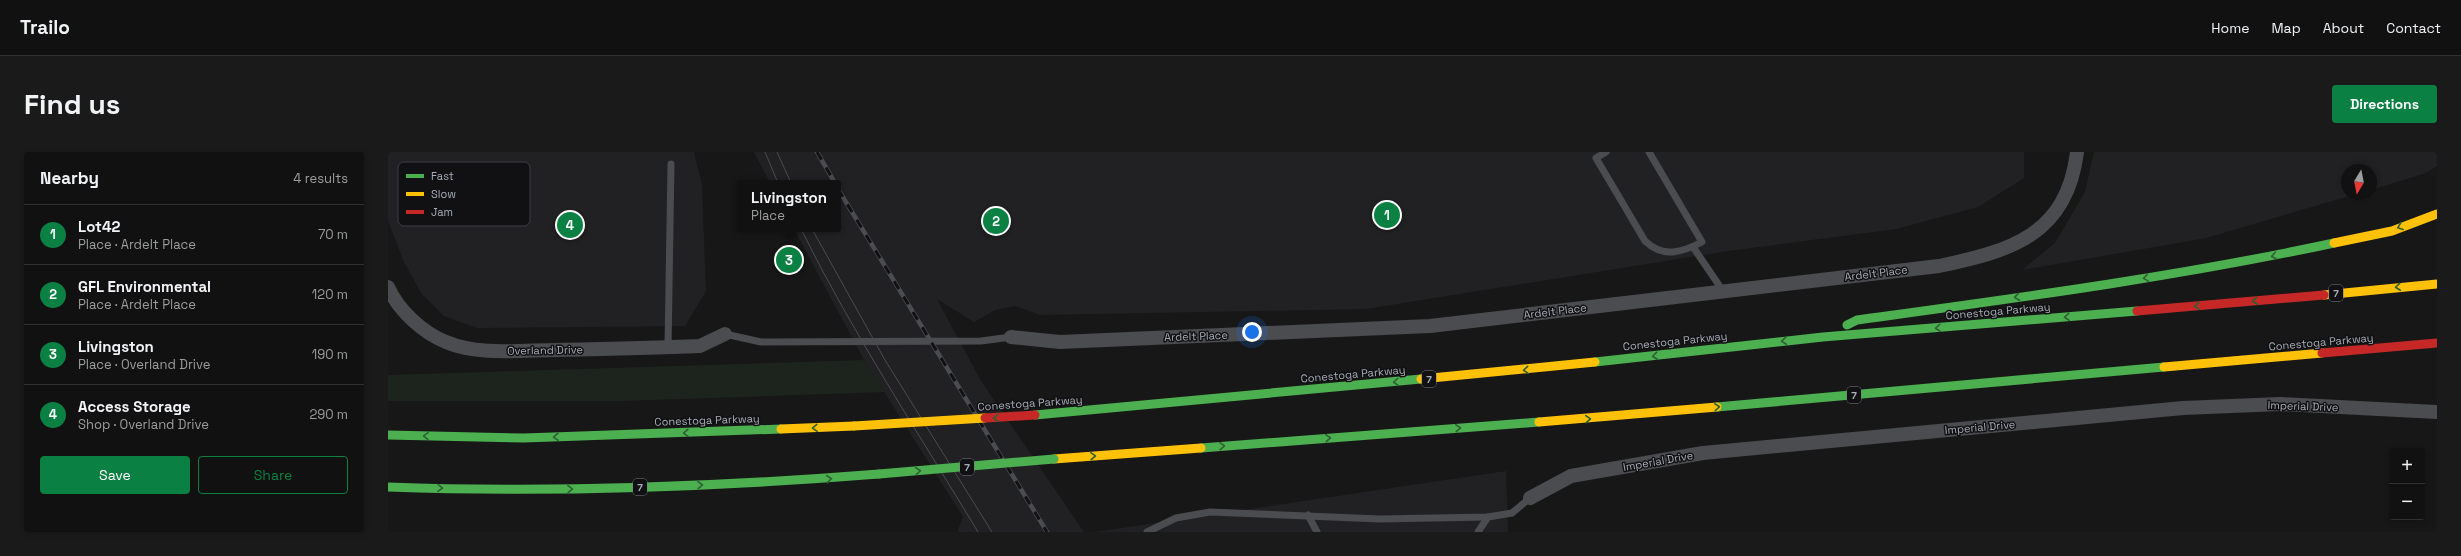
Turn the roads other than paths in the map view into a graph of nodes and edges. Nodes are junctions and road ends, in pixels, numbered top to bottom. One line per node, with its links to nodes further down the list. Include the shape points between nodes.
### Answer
1 (1606, 152): 6 (lane, via 1596,158 1645,241 1655,250 1667,253)
2 (1649, 152): 6 (lane, via 1702,242)
3 (2077, 152): 9 (street, Ardelt Place, via 2070,189 2060,208 2033,233 1986,256 1939,266)
4 (670, 164): 15 (lane)
5 (2437, 214): 12 (highway, one-way to 12, via 2392,231 2255,260 2065,291 1857,320)
6 (1693, 247): 9 (lane)
7 (2437, 284): 12 (highway, Conestoga Parkway / 7, one-way to 12)
8 (388, 287): 15 (street, Overland Drive, via 412,320 427,332 446,342 473,349 513,351)
9 (1723, 291): 11 (street, Ardelt Place, via 1430,326 1060,342)
10 (725, 334): 11 (lane, via 761,342 981,341); 15 (street, Overland Drive, via 700,346)
11 (1010, 337)
12 (1823, 337): 18 (highway, Conestoga Parkway / 7, one-way to 18, bridge, via 1543,368 1035,415 854,426 524,438)
13 (2437, 343): 14 (highway, Conestoga Parkway / 7)
14 (2419, 345): 16 (highway); 19 (highway, Conestoga Parkway / 7, one-way to 14, bridge, via 556,490 803,481 1604,417)
15 (668, 347)
16 (2437, 349)
17 (2437, 412): 20 (street, Imperial Drive, via 2280,404 2183,408 1719,452 1571,476)
18 (390, 435)
19 (388, 488)
20 (1530, 498): 22 (lane, via 1512,513)
21 (1308, 515): 22 (lane, via 1380,519); 23 (lane, via 1210,512 1176,518); 24 (lane)
22 (1488, 517): 25 (lane)
23 (1147, 532)
24 (1317, 532)
25 (1478, 532)

